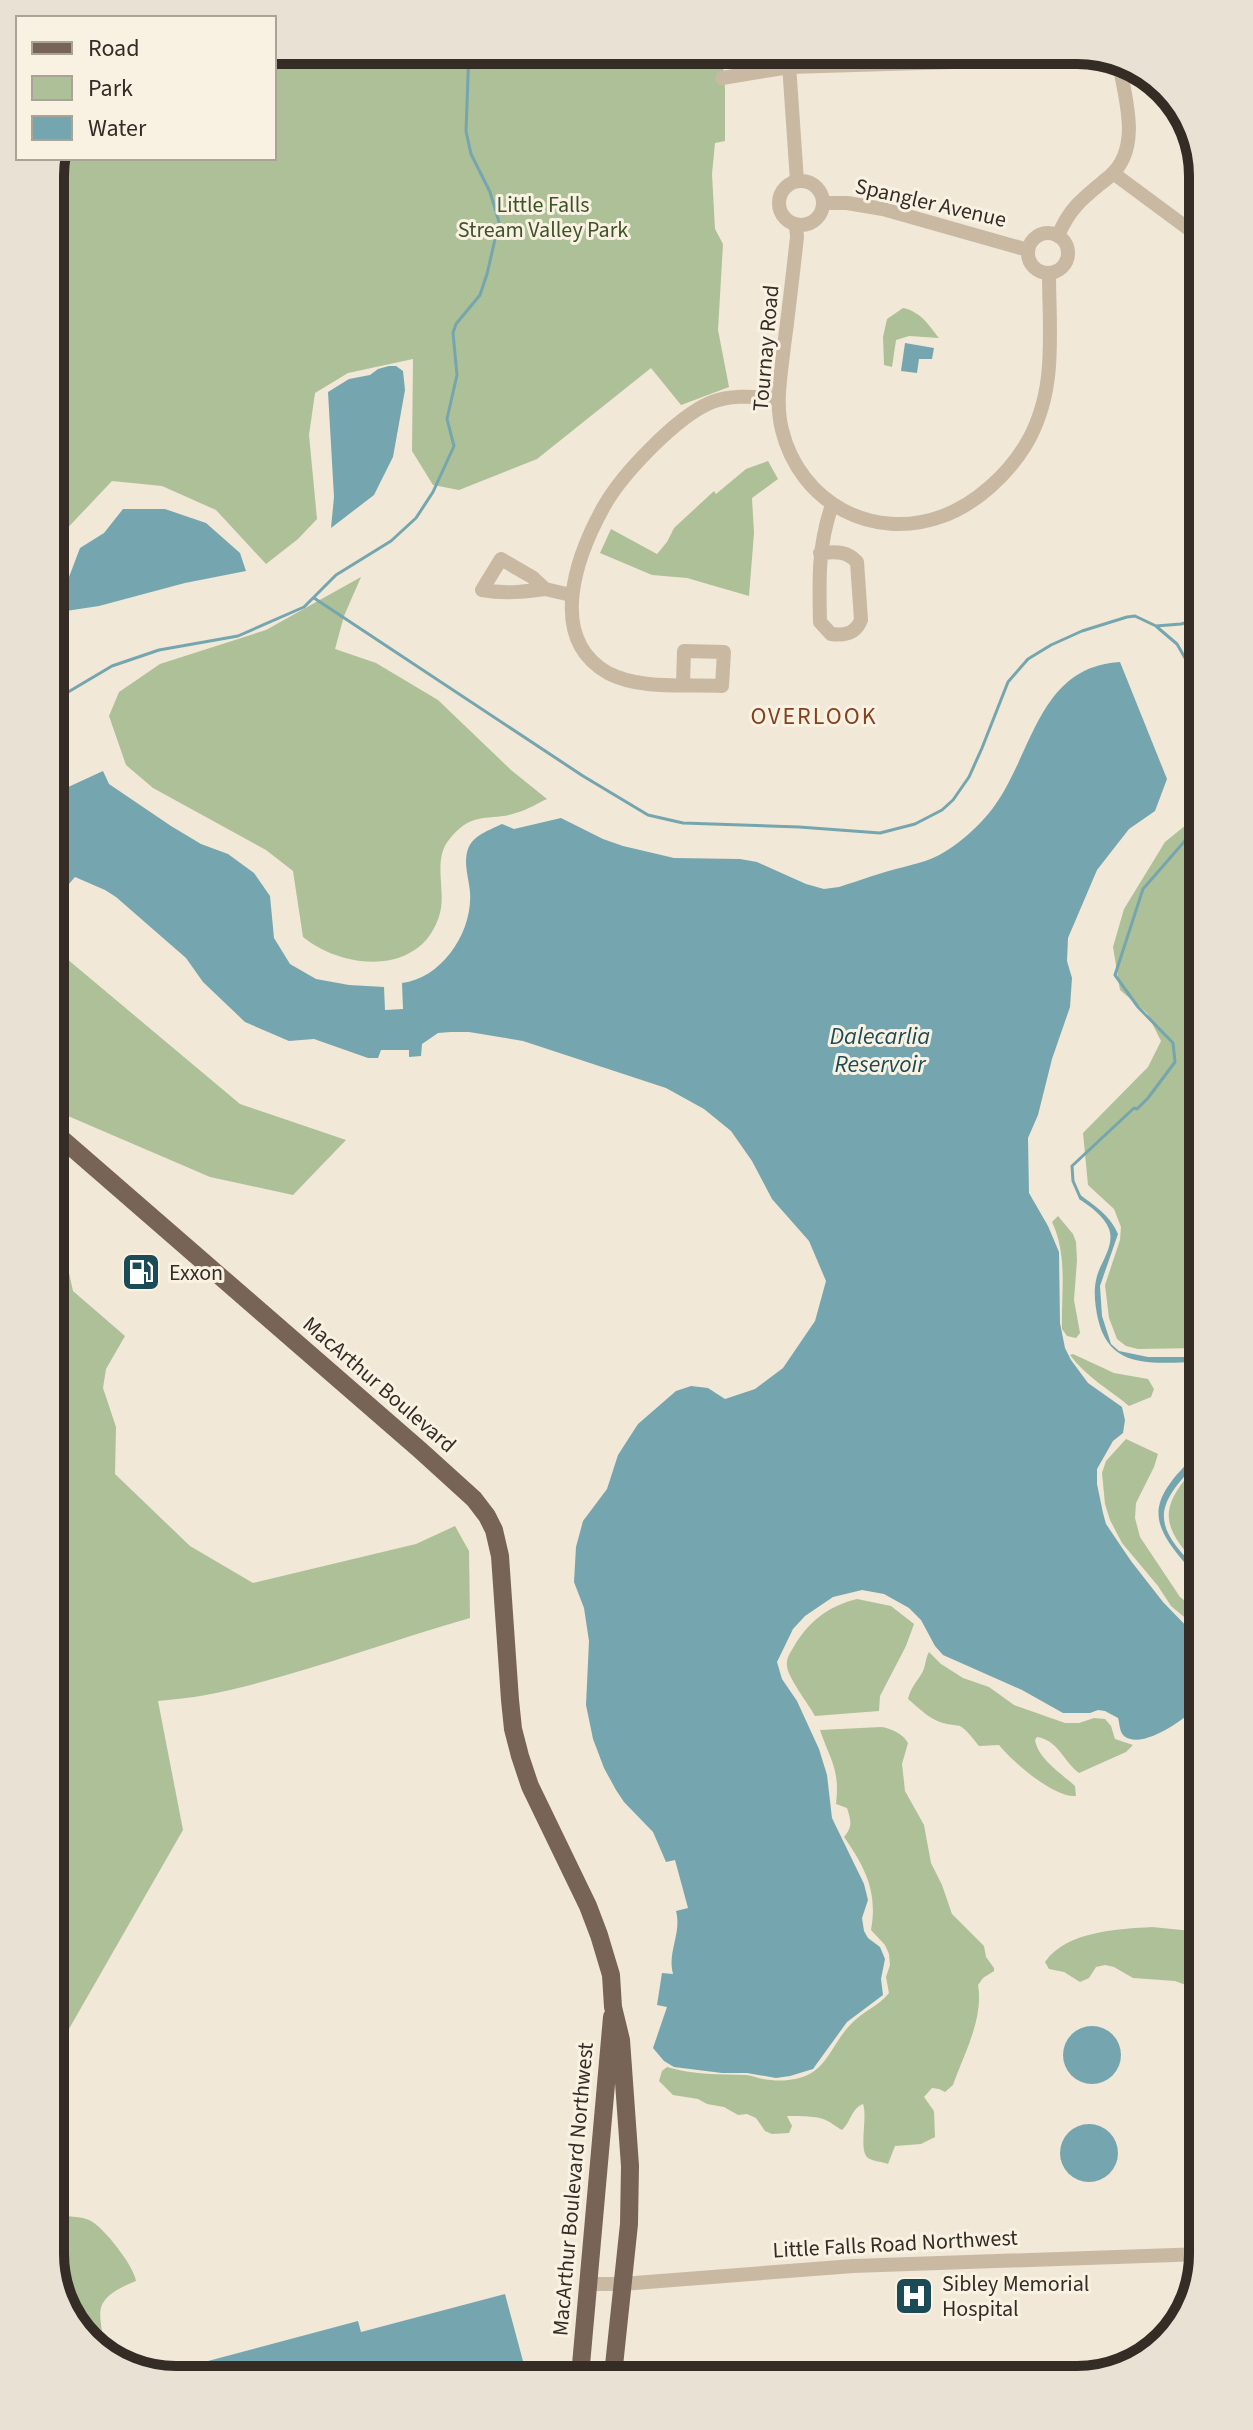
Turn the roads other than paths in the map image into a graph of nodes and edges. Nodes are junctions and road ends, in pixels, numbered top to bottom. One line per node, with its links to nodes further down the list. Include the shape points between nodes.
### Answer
1 (790, 64): 3 (street)
2 (888, 64): 3 (street)
3 (790, 67): 5 (street); 7 (street)
4 (1121, 73): 6 (street, via 1129,132)
5 (722, 78)
6 (1113, 173): 10 (street); 11 (street, via 1082,197)
7 (797, 181): 8 (street, via 818,189); 9 (street, Tournay Road, via 785,187 779,199 785,218)
8 (823, 203): 9 (street, via 818,218); 12 (street, Spangler Avenue, via 883,209)
9 (796, 225): 14 (street, Tournay Road)
10 (1189, 229)
11 (1058, 236): 12 (street, via 1039,235); 13 (street, via 1067,257 1061,268)
12 (1028, 250): 13 (street, via 1033,267)
13 (1049, 273): 15 (street, via 1048,382 1035,426 1010,466 975,498 932,519 884,523)
14 (778, 398): 15 (street, Tournay Road, via 791,456 806,481); 18 (street, via 734,397 710,403 647,452 604,507)
15 (832, 505): 16 (street)
16 (820, 553): 16 (street, via 840,552 857,562 861,620 851,633 831,634 820,622)
17 (545, 589): 18 (street)
18 (571, 595): 19 (street, via 577,637 604,671 644,684)
19 (683, 684)
20 (64, 1141): 21 (main road, MacArthur Boulevard, via 407,1438 487,1516 500,1556 510,1700)
21 (520, 1756): 22 (main road, MacArthur Boulevard Northwest, via 599,1935 611,1975)
22 (613, 2007): 24 (main road, MacArthur Boulevard Northwest); 25 (main road, MacArthur Boulevard Northwest, via 621,2040 630,2166)
23 (1189, 2254): 25 (street, Little Falls Road Northwest, via 835,2267)
24 (590, 2284): 25 (street, Little Falls Road Northwest); 26 (main road, MacArthur Boulevard Northwest)
25 (622, 2284): 27 (main road, MacArthur Boulevard Northwest)
26 (581, 2366)
27 (614, 2366)

